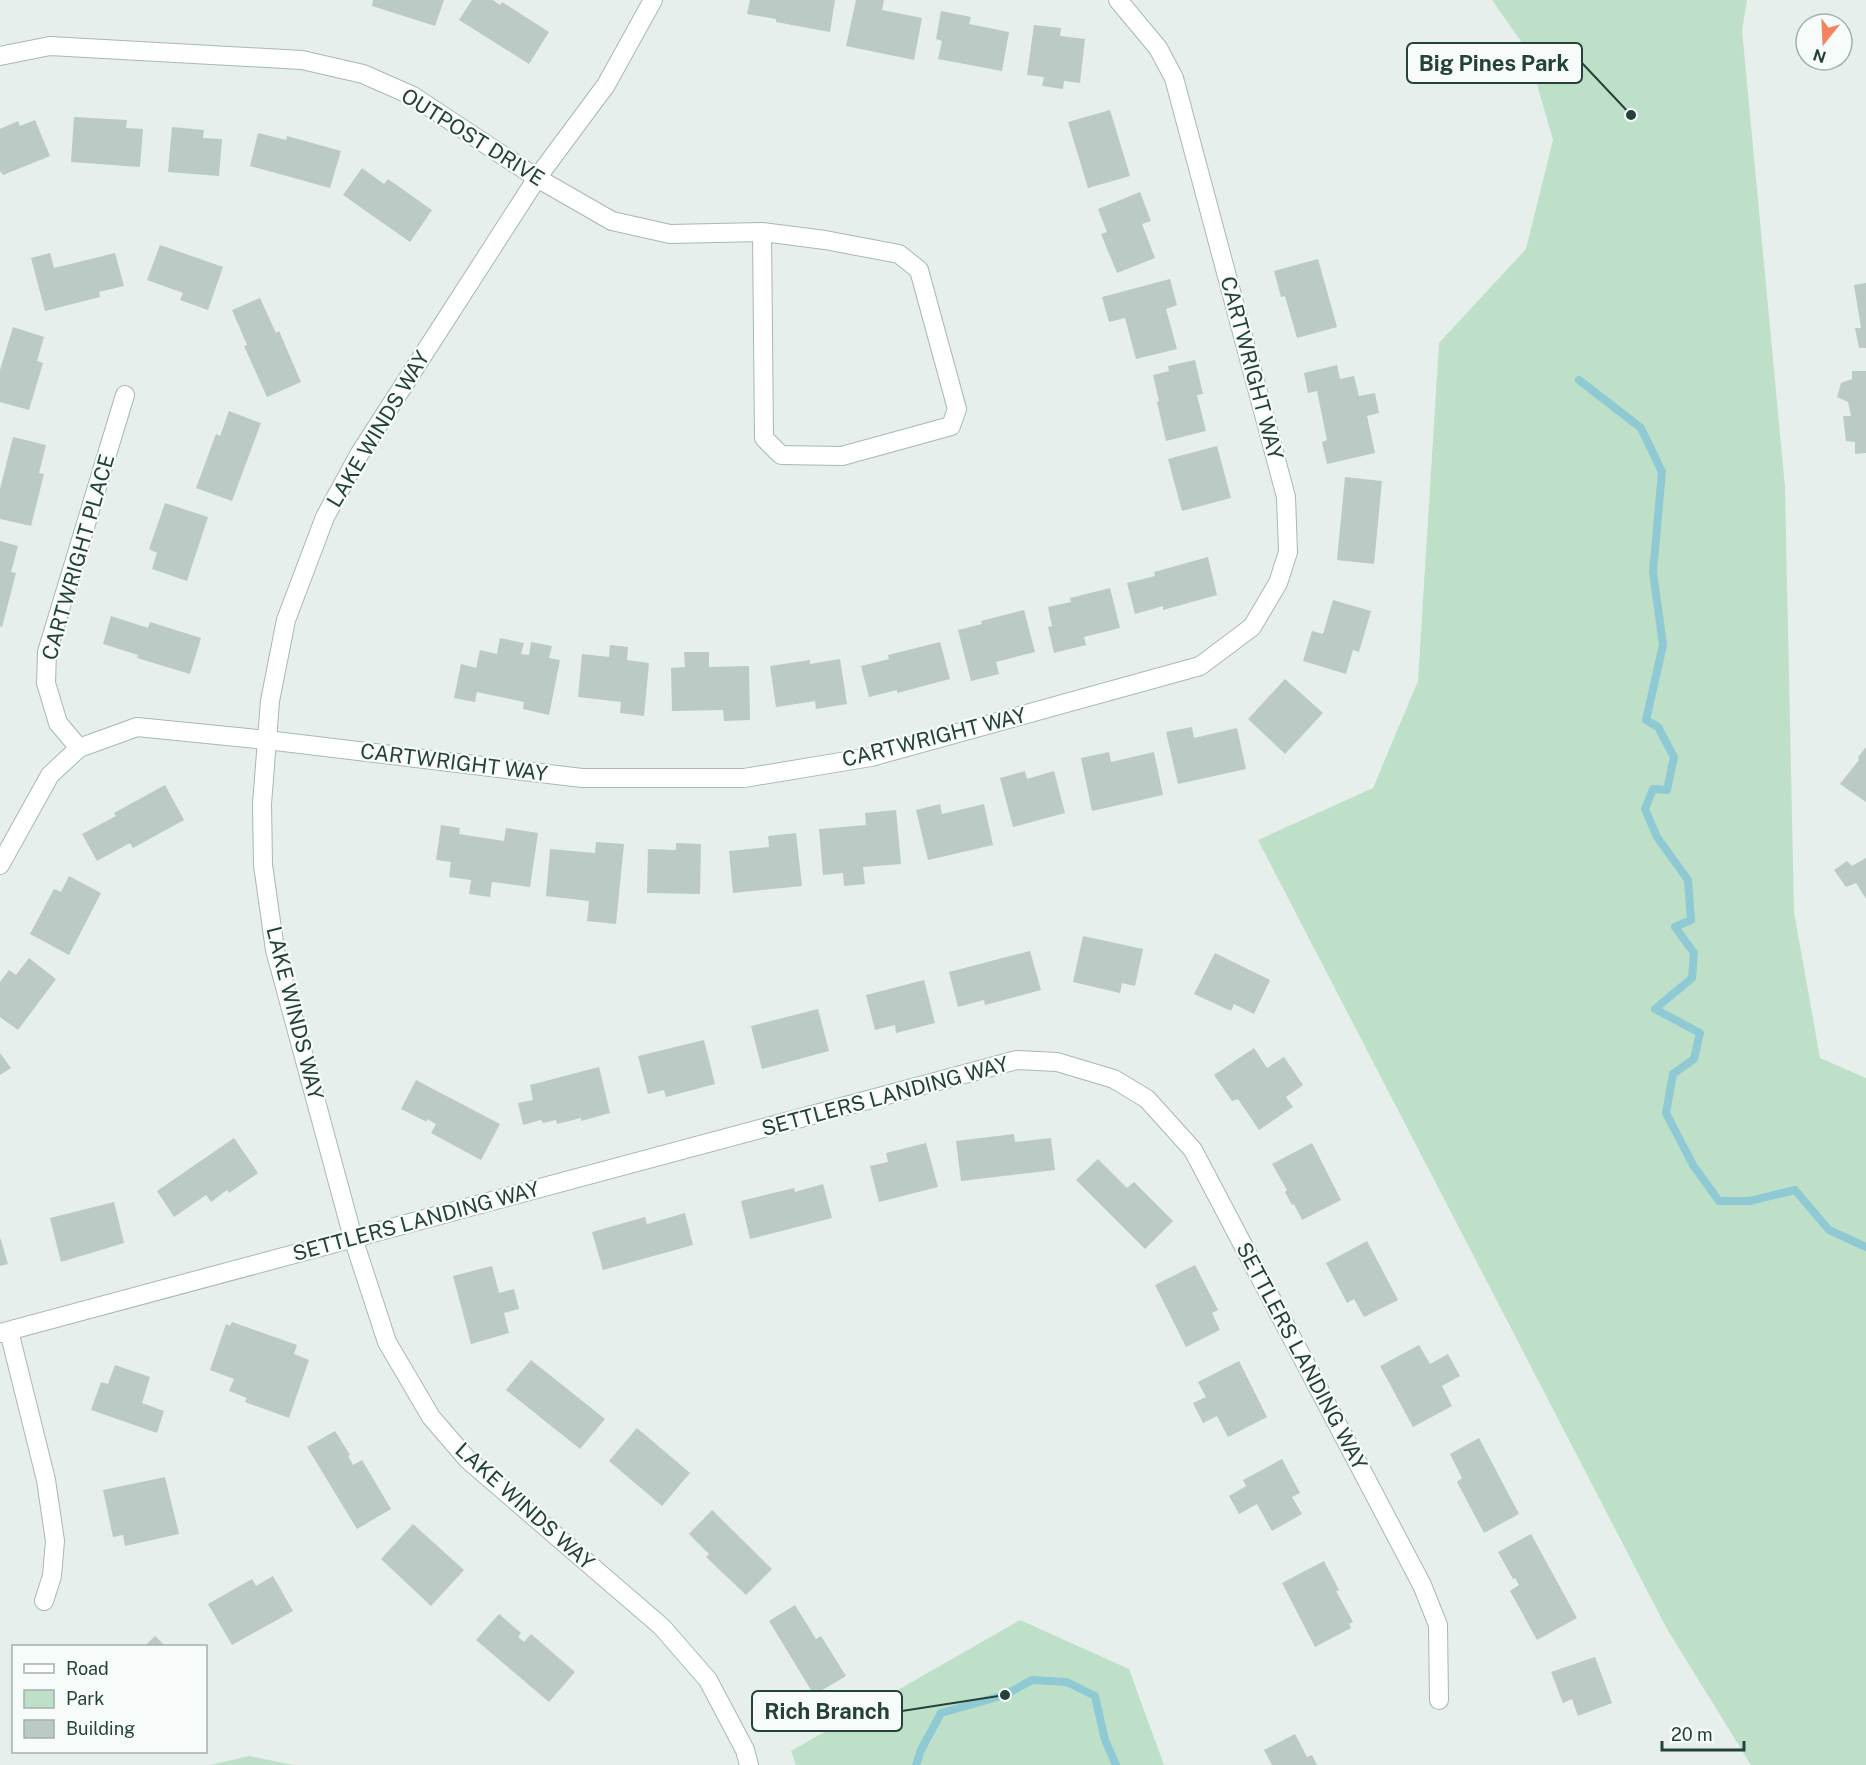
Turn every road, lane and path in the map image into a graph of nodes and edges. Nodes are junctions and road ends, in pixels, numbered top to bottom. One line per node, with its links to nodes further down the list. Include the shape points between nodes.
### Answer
1 (653, 0): 4 (street, LAKE WINDS WAY, via 606,85)
2 (1118, 0): 7 (street, CARTWRIGHT WAY, via 1158,48 1174,78 1286,497 1288,552 1278,584 1252,627 1200,666 871,757 744,778 582,778)
3 (0, 56): 4 (street, OUTPOST DRIVE, via 50,46 302,60 363,74 413,96)
4 (537, 178): 5 (street, OUTPOST DRIVE, via 612,221 670,234); 7 (street, LAKE WINDS WAY, via 360,453 325,517 286,620 270,701)
5 (762, 232): 5 (street, OUTPOST DRIVE, via 899,254 919,270 957,409 951,426 842,456 781,455 764,438)
6 (125, 395): 8 (street, CARTWRIGHT PLACE, via 47,652 46,683 58,723)
7 (267, 740): 8 (street, CARTWRIGHT WAY, via 137,727); 10 (street, LAKE WINDS WAY, via 263,866 275,950)
8 (79, 748): 9 (street, CARTWRIGHT WAY, via 50,775)
9 (0, 865)
10 (353, 1238): 11 (street, SETTLERS LANDING WAY); 13 (street, SETTLERS LANDING WAY, via 1017,1060 1057,1062 1114,1079 1147,1099 1193,1150 1417,1575 1438,1625); 14 (street, LAKE WINDS WAY, via 387,1342 431,1416 468,1460 662,1627 708,1680 745,1750)
11 (4, 1332): 12 (street, via 46,1480 55,1541 52,1576)
12 (44, 1601)
13 (1439, 1700)
14 (748, 1765)

